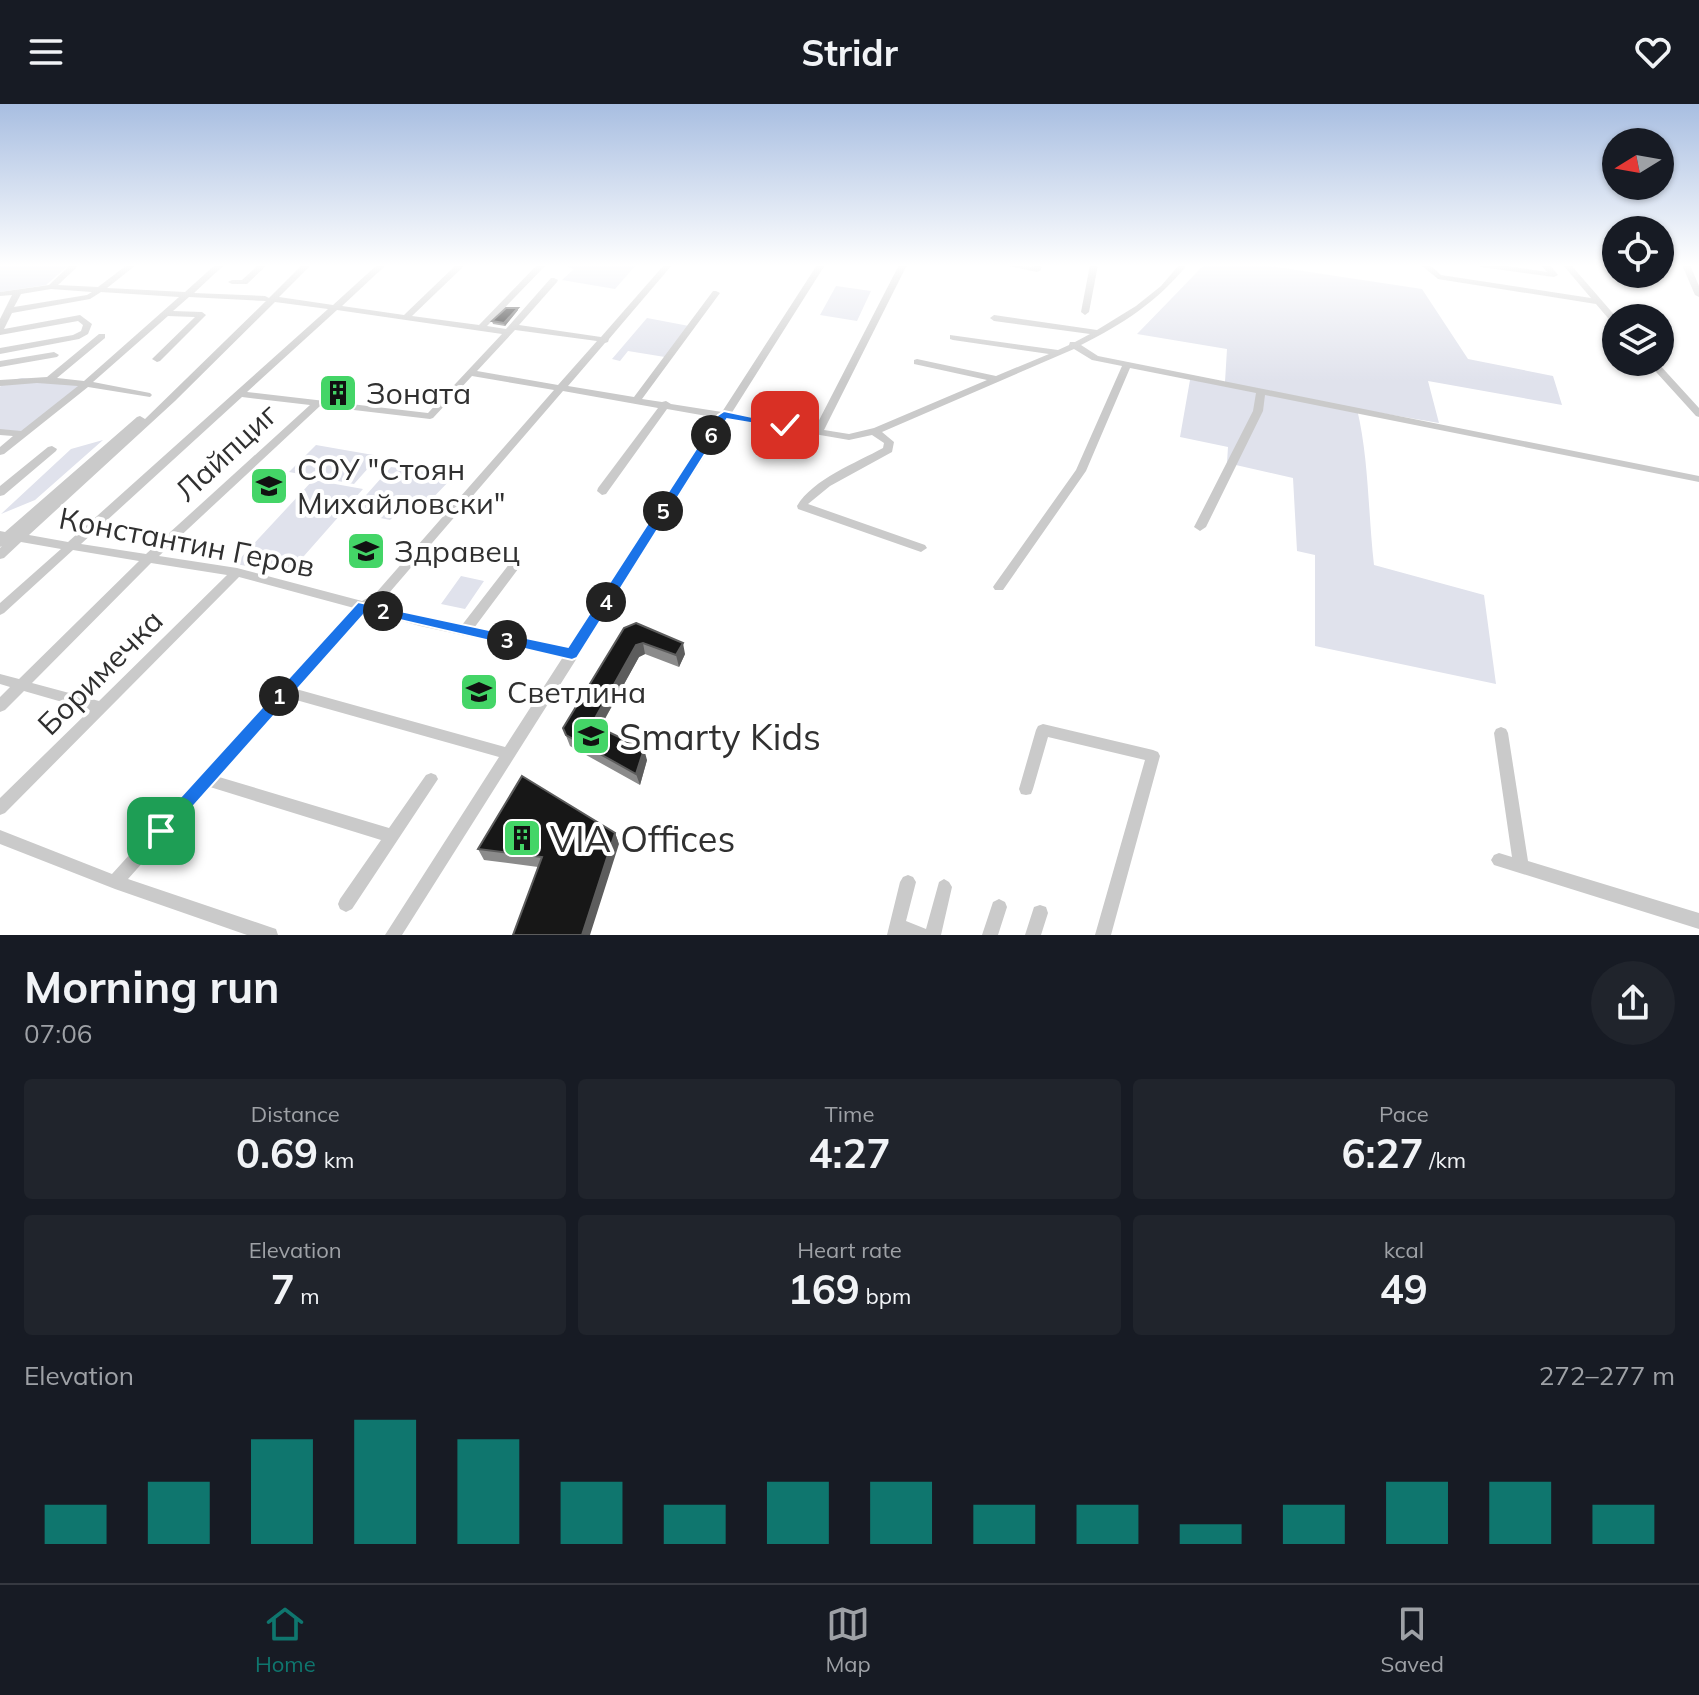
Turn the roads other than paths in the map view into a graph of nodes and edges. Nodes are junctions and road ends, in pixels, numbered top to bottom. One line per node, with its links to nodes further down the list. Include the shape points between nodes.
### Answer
1 (11, 304): 21 (street)
2 (65, 304): 21 (street)
3 (175, 304): 18 (street)
4 (265, 304): 61 (street, via 172,399)
5 (301, 304): 16 (street)
6 (340, 304): 16 (street)
7 (420, 304): 19 (street)
8 (504, 304): 22 (street)
9 (533, 304): 23 (street)
10 (635, 304): 27 (street)
11 (708, 304): 46 (street)
12 (796, 304): 50 (street)
13 (883, 304): 51 (street)
14 (1087, 304): 17 (street)
15 (1143, 304): 24 (street)
16 (334, 309): 19 (street); 44 (street)
17 (1085, 312)
18 (165, 313): 32 (street, via 202,315); 41 (street)
19 (405, 318): 22 (street)
20 (994, 318): 24 (street)
21 (2, 322): 29 (street, via 80,318 88,324 76,337)
22 (482, 327): 23 (street)
23 (510, 330): 27 (street); 36 (street)
24 (1096, 332): 28 (street)
25 (102, 336): 39 (street)
26 (953, 337): 30 (street)
27 (605, 340): 42 (street)
28 (1073, 344): 30 (street); 35 (street, via 1095,358)
29 (0, 351)
30 (1055, 352): 38 (street)
31 (54, 355): 34 (street)
32 (157, 359)
33 (917, 362): 38 (street)
34 (0, 364)
35 (1127, 365): 43 (street); 68 (street, via 1081,471)
36 (472, 373): 42 (street); 48 (street, via 434,414)
37 (1665, 376): 49 (street)
38 (996, 379): 53 (street)
39 (48, 381): 40 (street, via 22,378); 41 (street)
40 (1, 384)
41 (86, 384): 45 (street); 54 (street)
42 (565, 386): 46 (street); 69 (street, via 379,597)
43 (1261, 391): 57 (street); 60 (street, via 1258,411)
44 (240, 394): 48 (street); 62 (street)
45 (147, 395)
46 (638, 398): 47 (street)
47 (666, 404): 50 (street); 58 (street)
48 (316, 405): 65 (street, Лайпциг)
49 (1699, 414)
50 (724, 415): 51 (street); 72 (street)
51 (818, 431): 53 (street, via 849,437)
52 (0, 432): 54 (street)
53 (875, 432): 63 (street, via 889,442 888,450 826,484 802,506)
54 (22, 434): 56 (street)
55 (52, 449): 59 (street)
56 (0, 452)
57 (1699, 479)
58 (602, 491)
59 (0, 492)
60 (1200, 527)
61 (7, 538): 62 (street, Константин Геров); 64 (street)
62 (73, 545): 65 (street, Константин Геров); 70 (street)
63 (921, 548)
64 (0, 555)
65 (150, 557): 67 (street, Константин Геров); 74 (street, Лайпциг)
66 (517, 562): 71 (street)
67 (237, 572): 69 (street, Константин Геров); 77 (street, Боримечка)
68 (999, 587)
69 (363, 606): 71 (street, Константин Геров); 75 (street)
70 (0, 610)
71 (465, 630): 72 (street, Константин Геров)
72 (572, 654): 79 (street)
73 (0, 679): 74 (street)
74 (22, 685): 76 (street, Лайпциг); 77 (street)
75 (283, 691): 79 (street); 80 (street)
76 (0, 706)
77 (101, 707): 83 (street, Боримечка)
78 (1501, 733): 87 (street)
79 (508, 754): 97 (street)
80 (206, 779): 84 (street); 88 (street)
81 (431, 779): 84 (street)
82 (1026, 789): 102 (street, via 1043,730 1153,756)
83 (0, 808)
84 (392, 836): 91 (street)
85 (0, 837): 88 (street)
86 (1499, 860): 87 (street)
87 (1521, 867): 94 (street)
88 (115, 882): 96 (street)
89 (908, 882): 95 (street)
90 (944, 887): 99 (street)
91 (346, 904)
92 (999, 907): 100 (street)
93 (1040, 913): 101 (street)
94 (1699, 921)
95 (896, 931): 98 (street)
96 (270, 935)
97 (393, 935)
98 (921, 935)
99 (933, 935)
100 (990, 935)
101 (1033, 935)
102 (1103, 935)

